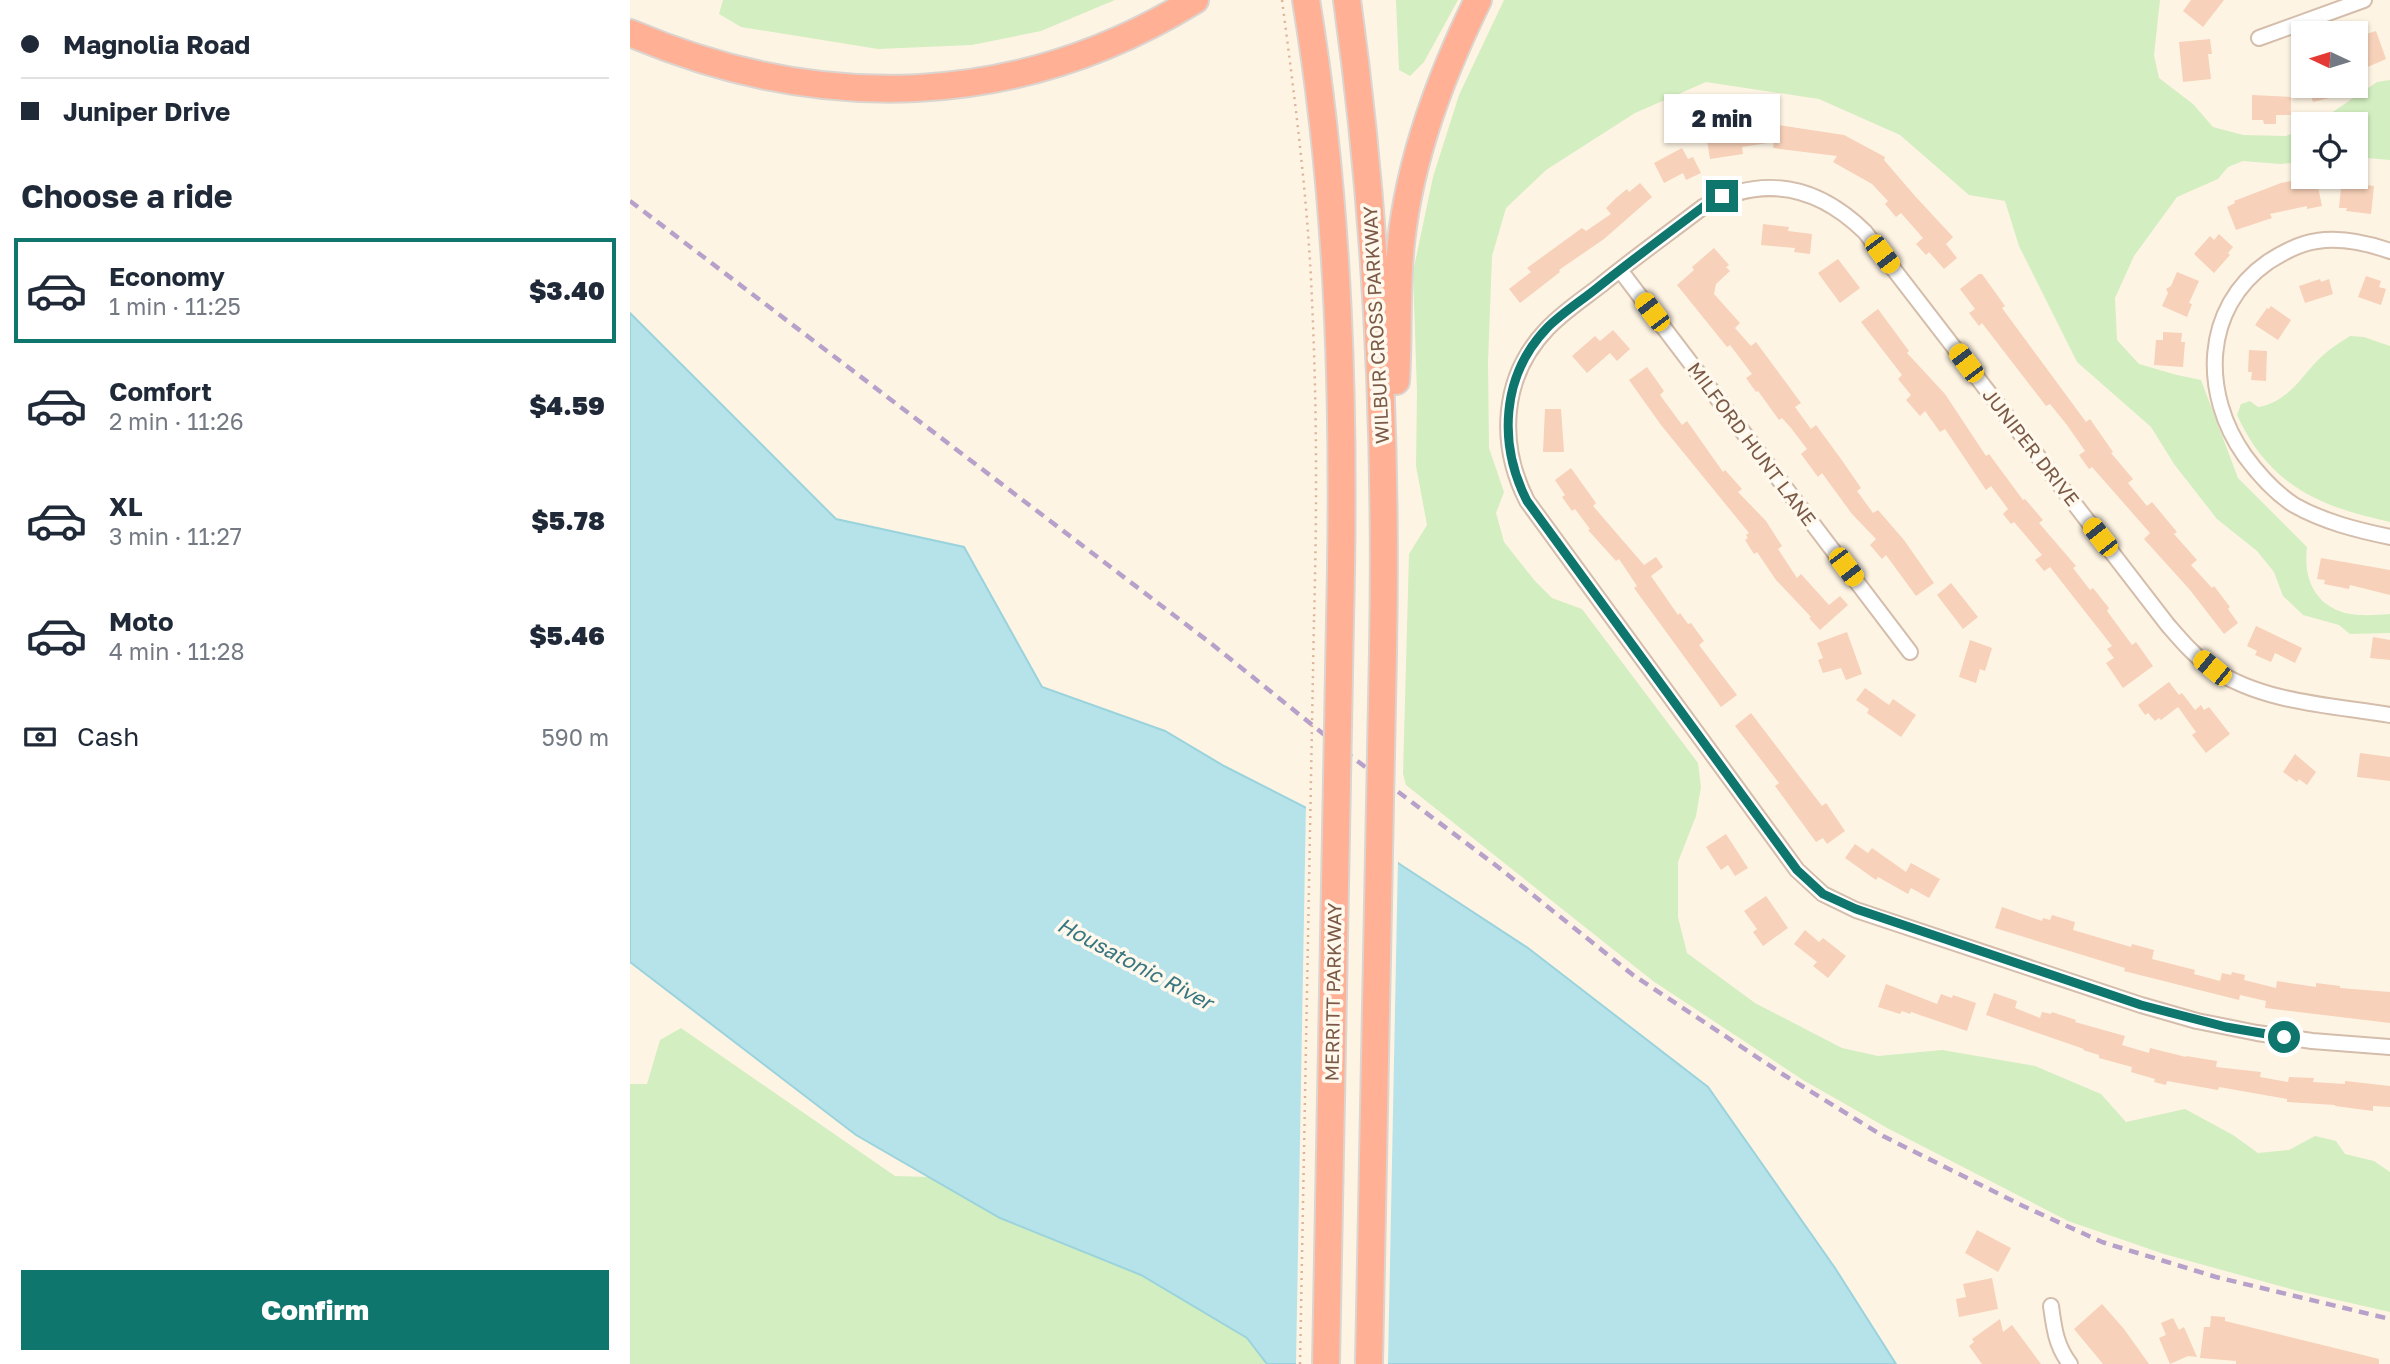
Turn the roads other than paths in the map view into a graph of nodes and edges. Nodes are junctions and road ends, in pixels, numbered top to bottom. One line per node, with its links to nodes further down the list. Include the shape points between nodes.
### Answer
1 (1162, 0): 7 (highway, via 1084,36 1036,51 904,74 788,65 702,42)
2 (1195, 0): 8 (highway, via 1145,28 1060,62 925,88 845,88 785,80 697,58)
3 (1307, 0): 14 (highway, WILBUR CROSS PARKWAY, via 1326,150 1342,421)
4 (1347, 0): 12 (highway, WILBUR CROSS PARKWAY, via 1374,255)
5 (1478, 0): 12 (highway, via 1440,85 1405,214)
6 (2364, 0): 9 (street)
7 (630, 15)
8 (630, 33)
9 (2259, 38)
10 (2390, 251): 13 (street, via 2358,242 2316,241 2274,258 2240,286 2228,306 2215,348 2214,370 2222,413 2265,481 2294,505 2315,515)
11 (1620, 270): 15 (street, MILFORD HUNT LANE); 16 (street, JUNIPER DRIVE, via 1722,196 1783,188 1834,206 1866,232 2167,624 2197,656 2227,677 2262,692); 17 (street, JUNIPER DRIVE, via 1549,326 1526,355 1509,408 1513,466 1527,501 1809,883 1856,909 2197,1021 2341,1045)
12 (1385, 526): 20 (highway, WILBUR CROSS PARKWAY, bridge)
13 (2390, 537)
14 (1327, 620): 19 (highway, MERRITT PARKWAY, bridge)
15 (1910, 652)
16 (2390, 715)
17 (2390, 1047)
18 (2051, 1306): 21 (street, via 2055,1338)
19 (1326, 1364)
20 (1370, 1364)
21 (2070, 1364)

